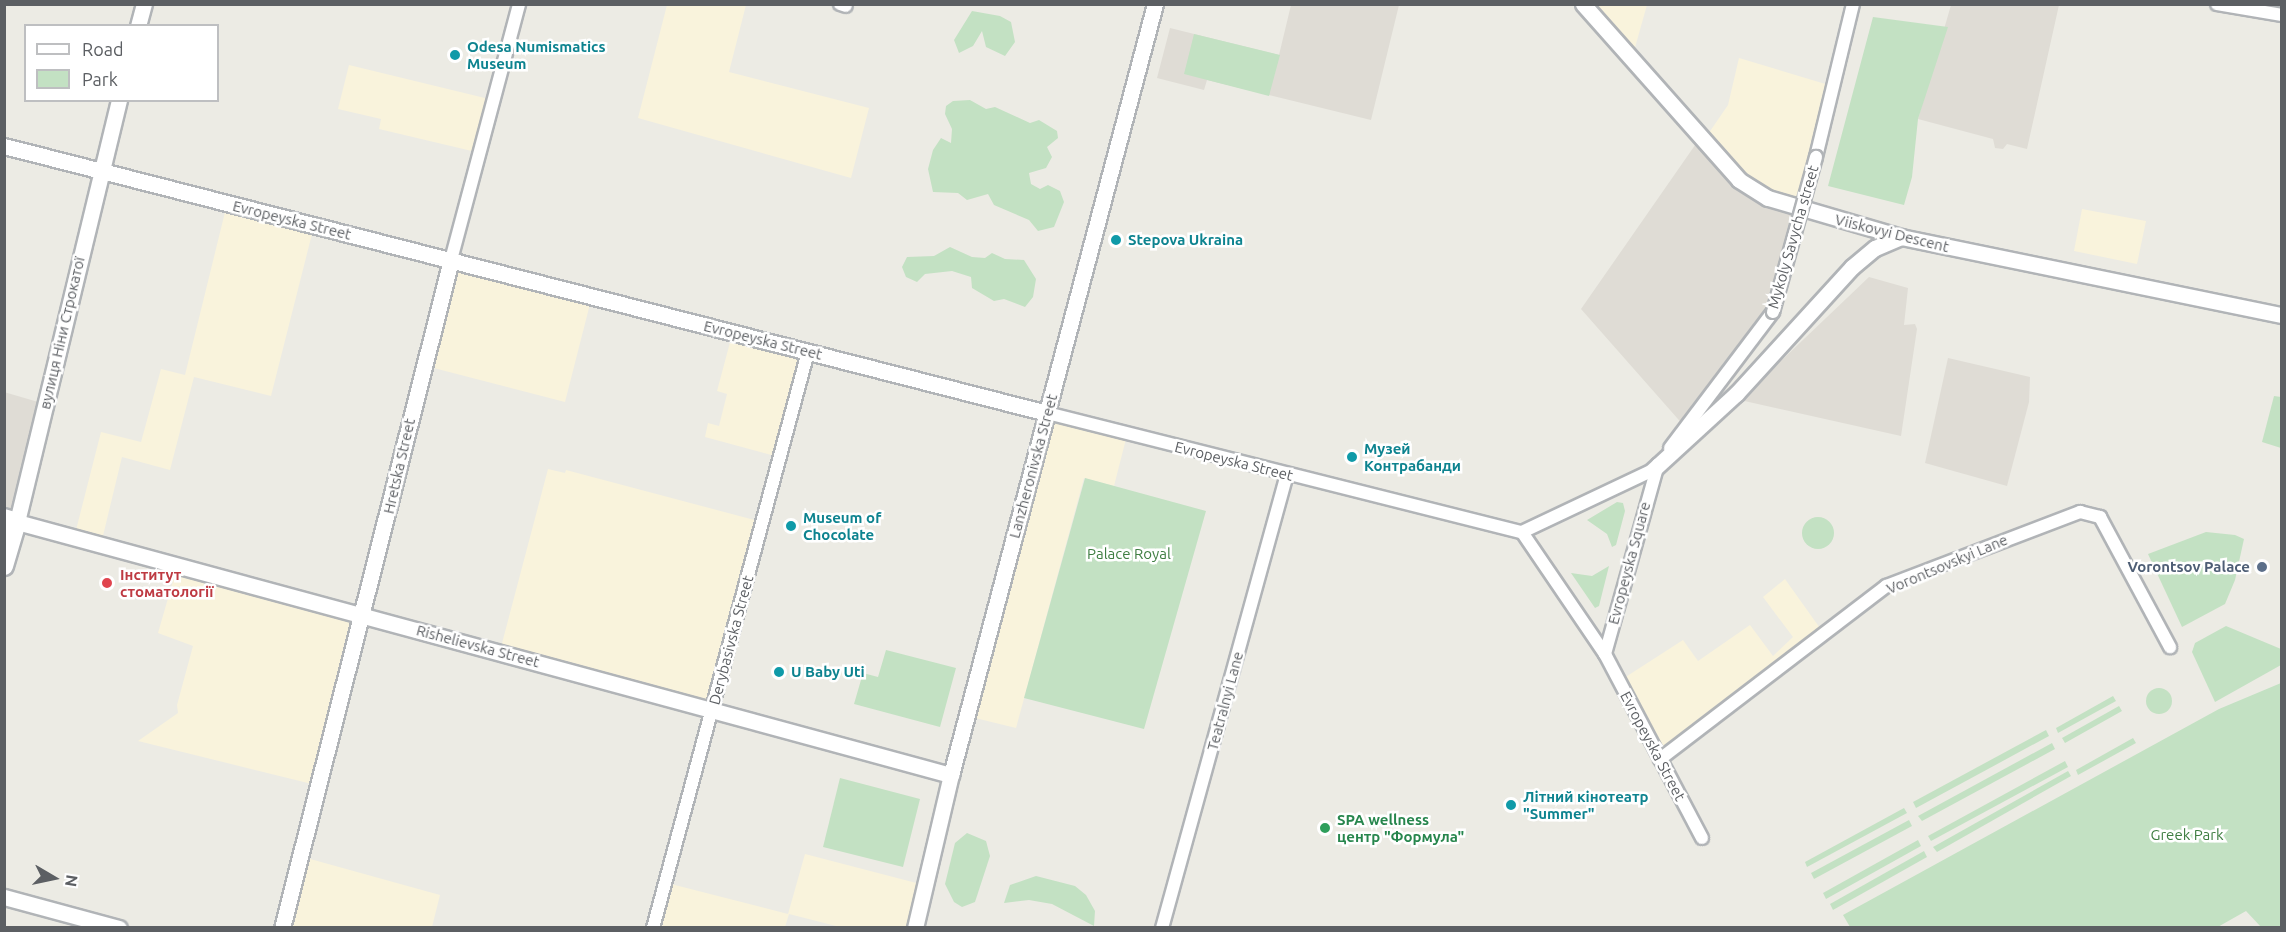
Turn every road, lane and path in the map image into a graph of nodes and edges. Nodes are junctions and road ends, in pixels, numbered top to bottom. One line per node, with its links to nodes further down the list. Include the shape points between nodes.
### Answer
1 (144, 4): 8 (street)
2 (519, 4): 13 (street, Hretska Street)
3 (1155, 4): 16 (street, Lanzheronivska Street)
4 (1583, 4): 12 (street, Viiskovyi Descent, via 1739,180 1768,198)
5 (1854, 4): 17 (street, Mykoly Savycha street, bridge, via 1773,312)
6 (2217, 4): 7 (street)
7 (2282, 15)
8 (139, 24)
9 (118, 102): 11 (street, вулиця Ніни Строкатої)
10 (4, 146): 11 (street, Evropeyska Street)
11 (100, 170): 13 (street, Evropeyska Street); 19 (street, вулиця Ніни Строкатої)
12 (1901, 237): 14 (street, Viiskovyi Descent); 17 (street, via 1875,248 1852,267 1729,400)
13 (451, 260): 15 (street, Evropeyska Street); 22 (street, Hretska Street)
14 (2282, 315)
15 (808, 352): 16 (street, Evropeyska Street); 25 (street, Derybasivska Street)
16 (1047, 413): 18 (street, Evropeyska Street); 27 (street, Lanzheronivska Street)
17 (1653, 470): 20 (street, Evropeyska Square); 24 (street, Evropeyska Square)
18 (1287, 475): 20 (street, Evropeyska Street); 34 (street, Teatralnyi Lane)
19 (11, 520): 21 (main road, вулиця Ніни Строкатої); 22 (street, Rishelievska Street)
20 (1522, 532): 24 (street, Evropeyska Square)
21 (4, 566)
22 (364, 614): 25 (street, Rishelievska Street); 31 (street, Hretska Street)
23 (2170, 647): 26 (street, Vorontsovskyi Lane, via 2100,517 2080,512 1886,586)
24 (1605, 654): 26 (street, Evropeyska Street)
25 (712, 710): 27 (street, Rishelievska Street); 32 (street, Derybasivska Street)
26 (1660, 759): 28 (street, Evropeyska Street)
27 (951, 775): 33 (street, Lanzheronivska Street)
28 (1702, 838)
29 (4, 897): 30 (street)
30 (119, 927)
31 (282, 927)
32 (653, 927)
33 (915, 927)
34 (1162, 927)

